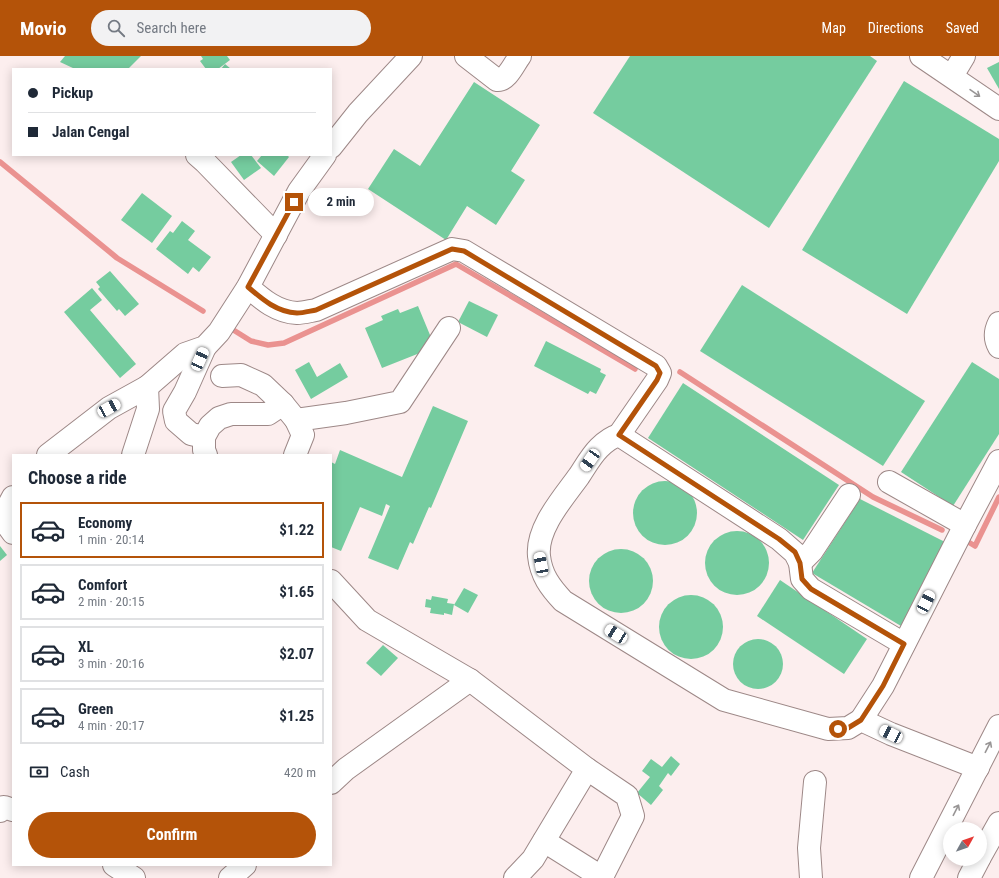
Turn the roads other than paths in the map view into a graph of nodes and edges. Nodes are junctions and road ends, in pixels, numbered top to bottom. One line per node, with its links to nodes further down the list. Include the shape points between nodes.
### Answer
1 (411, 56): 8 (main road, via 358,113)
2 (466, 56): 3 (main road, via 497,80 505,78)
3 (520, 56)
4 (921, 56): 6 (main road)
5 (964, 56): 6 (main road)
6 (952, 76): 7 (main road, one-way to 7)
7 (999, 109)
8 (332, 146)
9 (198, 156): 11 (main road)
10 (324, 156): 11 (main road, via 299,191)
11 (276, 235): 12 (main road)
12 (248, 287): 15 (main road); 20 (main road, via 264,301 281,310 298,313 316,310 452,249 464,251 656,366 660,373 657,380)
13 (999, 323): 16 (main road, via 995,330)
14 (449, 328): 19 (main road, via 400,402 346,413)
15 (205, 347): 18 (main road, via 185,354); 21 (main road, via 174,411 176,421)
16 (999, 347)
17 (222, 376): 19 (main road, via 241,375 263,385)
18 (147, 387): 22 (main road, via 109,408); 23 (main road, via 148,409)
19 (290, 412): 21 (main road, via 231,414 220,418 210,426); 24 (main road, via 303,436)
20 (619, 435): 31 (main road, via 779,539 795,552); 35 (main road, via 598,448 550,516 540,541 539,555 542,573 551,588 563,601 724,700 828,730 848,728)
21 (205, 446)
22 (49, 454)
23 (133, 454)
24 (295, 454)
25 (999, 461): 30 (main road)
26 (889, 482): 30 (main road)
27 (849, 496): 31 (main road, via 812,551)
28 (12, 500): 29 (main road)
29 (5, 524)
30 (965, 525): 33 (main road)
31 (800, 563): 33 (main road, via 802,579 811,589)
32 (332, 582): 34 (main road, via 367,620)
33 (904, 644): 35 (main road, via 883,686)
34 (470, 680): 38 (main road); 40 (main road, via 346,769)
35 (861, 720): 37 (main road)
36 (999, 726): 37 (main road, one-way to 36)
37 (978, 768): 54 (main road, one-way to 37)
38 (587, 769): 44 (main road); 52 (main road, via 627,796 633,816)
39 (815, 782): 53 (main road, via 809,848)
40 (332, 783)
41 (12, 810): 42 (main road, via 4,807)
42 (0, 811)
43 (999, 823): 45 (main road)
44 (544, 841): 51 (main road, via 533,859); 52 (main road)
45 (987, 844)
46 (116, 866): 49 (main road)
47 (244, 866): 50 (main road)
48 (975, 866): 55 (main road)
49 (134, 878)
50 (230, 878)
51 (515, 878)
52 (602, 878)
53 (811, 878)
54 (921, 878)
55 (969, 878)

